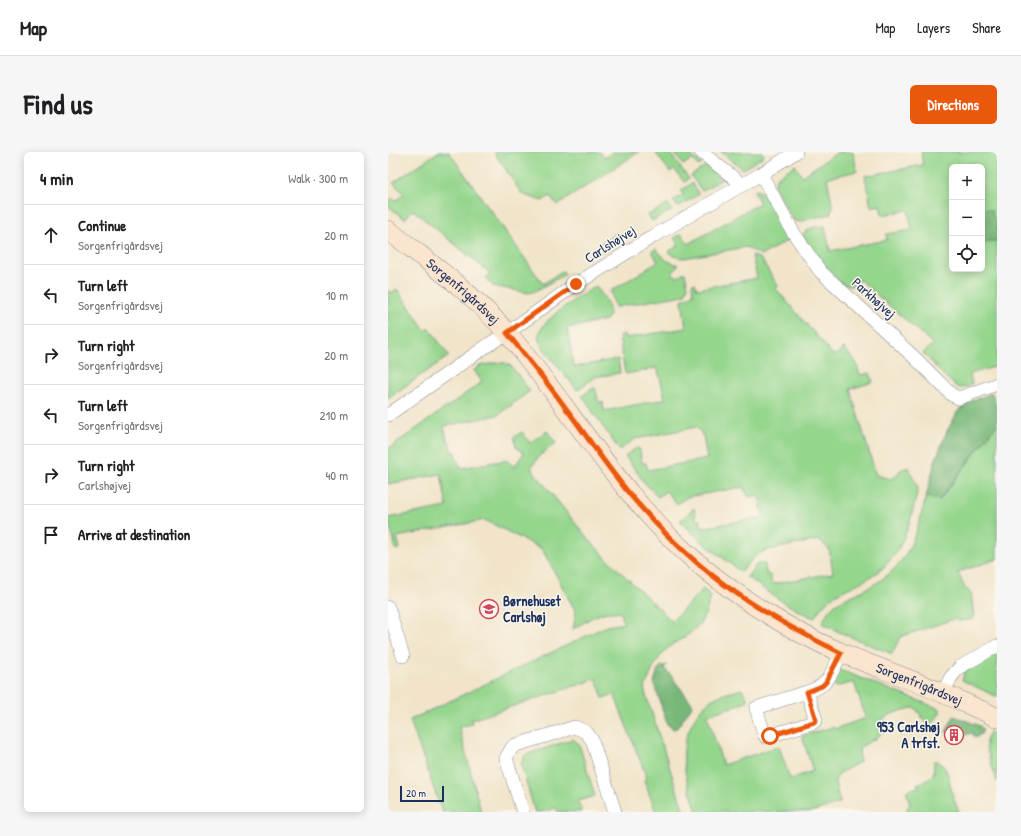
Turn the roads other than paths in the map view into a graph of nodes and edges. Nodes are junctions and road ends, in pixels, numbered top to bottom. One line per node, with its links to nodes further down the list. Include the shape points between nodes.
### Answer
1 (701, 152): 4 (street)
2 (796, 152): 3 (street, Carlshøjvej)
3 (762, 174): 4 (street, Carlshøjvej); 7 (street, Parkhøjvej, via 793,232 820,271 952,395 959,398)
4 (742, 185): 6 (street, Carlshøjvej, via 576,284)
5 (388, 230): 6 (street, Sorgenfrigårdsvej, via 465,290)
6 (507, 333): 8 (street, Carlshøjvej); 11 (street, Sorgenfrigårdsvej, via 639,506 698,564 758,608)
7 (997, 384)
8 (388, 415)
9 (388, 607): 12 (street)
10 (997, 646): 14 (street, via 960,667)
11 (841, 653): 13 (street, via 826,682); 14 (street, Sorgenfrigårdsvej)
12 (403, 656)
13 (807, 692): 13 (street, via 816,720 766,737 756,708)
14 (943, 693): 15 (street, Sorgenfrigårdsvej)
15 (997, 718)
16 (523, 812): 17 (street, via 506,758 513,746 575,727 586,732 592,740)
17 (615, 812)

